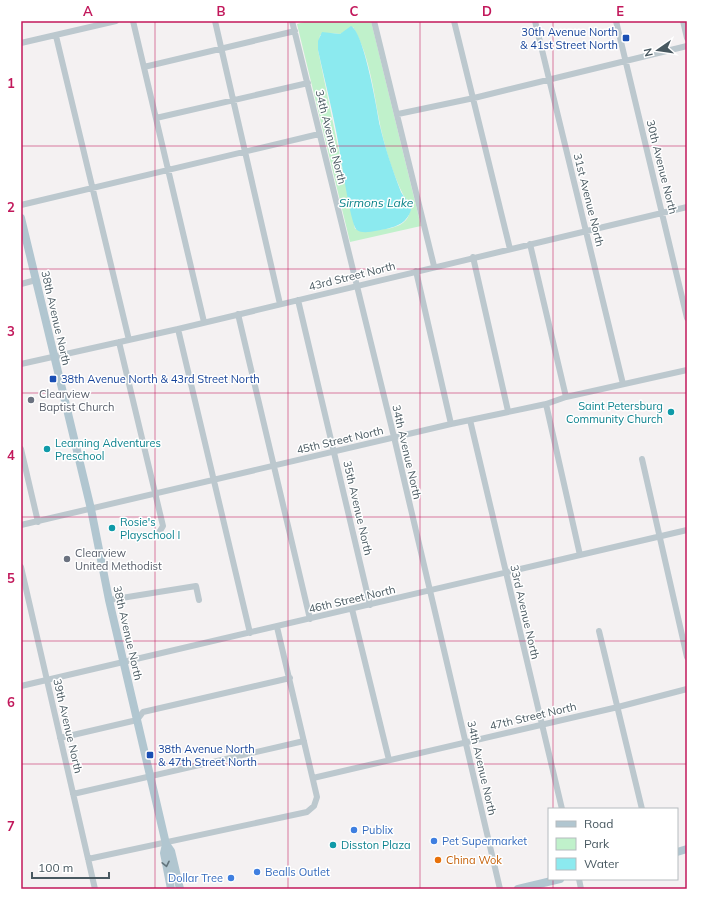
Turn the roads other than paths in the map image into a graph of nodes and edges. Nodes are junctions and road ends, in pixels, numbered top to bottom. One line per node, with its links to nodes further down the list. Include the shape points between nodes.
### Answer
1 (116, 21): 11 (street)
2 (133, 21): 17 (street)
3 (215, 21): 15 (street)
4 (292, 21): 10 (street, 34th Avenue North)
5 (374, 21): 22 (street)
6 (454, 21): 20 (street)
7 (535, 21): 18 (street, 31st Avenue North)
8 (616, 21): 16 (street, 30th Avenue North)
9 (683, 21): 12 (street)
10 (295, 31): 15 (street); 19 (street, 34th Avenue North)
11 (56, 36): 13 (street); 27 (street)
12 (687, 38)
13 (21, 43)
14 (687, 46): 16 (street)
15 (222, 49): 17 (street); 21 (street)
16 (626, 62): 18 (street); 30 (street, 30th Avenue North)
17 (144, 67): 23 (street)
18 (549, 80): 20 (street); 32 (street, 31st Avenue North)
19 (308, 83): 21 (street); 24 (street, 34th Avenue North)
20 (474, 98): 22 (street); 34 (street)
21 (234, 100): 23 (street); 25 (street)
22 (398, 114): 36 (street)
23 (156, 118): 26 (street)
24 (319, 134): 25 (street); 40 (street, 34th Avenue North)
25 (246, 152): 26 (street); 42 (street)
26 (168, 170): 27 (street); 45 (street)
27 (93, 188): 28 (street); 47 (street)
28 (21, 205)
29 (687, 207): 30 (street, 43rd Street North)
30 (663, 213): 32 (street, 43rd Street North); 44 (street, 30th Avenue North)
31 (21, 218): 38 (main road, 38th Avenue North)
32 (586, 231): 33 (street, 43rd Street North); 52 (street, 31st Avenue North)
33 (530, 244): 34 (street, 43rd Street North); 53 (street)
34 (510, 249): 35 (street, 43rd Street North)
35 (473, 258): 36 (street, 43rd Street North); 55 (street)
36 (434, 266): 37 (street, 43rd Street North)
37 (416, 271): 40 (street, 43rd Street North); 57 (street)
38 (36, 280): 39 (street); 49 (main road, 38th Avenue North)
39 (21, 284)
40 (357, 286): 41 (street, 43rd Street North); 58 (street, 34th Avenue North)
41 (298, 300): 42 (street, 43rd Street North); 60 (street, 35th Avenue North)
42 (280, 304): 43 (street, 43rd Street North)
43 (238, 314): 45 (street, 43rd Street North); 62 (street)
44 (687, 318)
45 (204, 322): 46 (street, 43rd Street North)
46 (178, 329): 47 (street, 43rd Street North); 63 (street)
47 (129, 340): 48 (street, 43rd Street North)
48 (119, 342): 49 (street, 43rd Street North); 64 (street)
49 (54, 356): 50 (street, 43rd Street North); 65 (main road, 38th Avenue North)
50 (21, 364)
51 (687, 370): 52 (street, 45th Street North)
52 (623, 384): 53 (street, 45th Street North)
53 (566, 397): 54 (street, 45th Street North)
54 (546, 404): 55 (street, 45th Street North); 71 (street)
55 (508, 411): 56 (street, 45th Street North)
56 (470, 420): 57 (street, 45th Street North); 73 (street, 33rd Avenue North)
57 (451, 424): 58 (street, 45th Street North)
58 (394, 437): 60 (street, 45th Street North); 74 (street, 34th Avenue North)
59 (21, 448): 66 (street)
60 (334, 451): 62 (street, 45th Street North); 77 (street, 35th Avenue North)
61 (642, 459): 70 (street)
62 (274, 466): 63 (street, 45th Street North); 79 (street)
63 (214, 480): 64 (street, 45th Street North); 82 (street)
64 (155, 494): 65 (street, 45th Street North); 69 (street, via 163,526)
65 (91, 509): 66 (street, 45th Street North); 75 (main road, 38th Avenue North)
66 (38, 522): 67 (street, 45th Street North)
67 (21, 525)
68 (687, 530): 70 (street, 46th Street North)
69 (157, 536)
70 (659, 537): 71 (street, 46th Street North); 83 (street)
71 (580, 555): 73 (street, 46th Street North)
72 (21, 567): 86 (street, 39th Avenue North)
73 (506, 574): 74 (street, 46th Street North); 91 (street, 33rd Avenue North)
74 (429, 591): 77 (street, 46th Street North); 94 (street, 34th Avenue North)
75 (109, 600): 76 (street, via 196,586); 84 (main road, 38th Avenue North)
76 (199, 600)
77 (370, 605): 78 (street, 46th Street North)
78 (352, 608): 79 (street, 46th Street North); 95 (street)
79 (310, 619): 80 (street, 46th Street North)
80 (277, 627): 82 (street, 46th Street North); 85 (street)
81 (599, 631): 89 (street)
82 (250, 633): 84 (street, 46th Street North)
83 (687, 657)
84 (124, 662): 86 (street, 46th Street North); 90 (main road, 38th Avenue North)
85 (290, 678): 90 (street, via 143,712); 93 (street)
86 (47, 680): 87 (street, 46th Street North); 92 (street, 39th Avenue North)
87 (21, 686)
88 (687, 689): 89 (street, 47th Street North)
89 (618, 707): 91 (street, 47th Street North); 100 (street)
90 (137, 720): 92 (street); 96 (main road, 38th Avenue North)
91 (541, 724): 94 (street, 47th Street North); 99 (street, 33rd Avenue North)
92 (60, 738): 98 (street, 39th Avenue North)
93 (304, 741): 96 (street); 97 (street)
94 (466, 742): 95 (street, 47th Street North); 107 (street, 34th Avenue North)
95 (389, 760): 97 (street, 47th Street North)
96 (150, 776): 98 (street); 101 (main road, 38th Avenue North)
97 (312, 778): 101 (street, via 317,797 314,806 307,812)
98 (74, 794): 102 (street, 39th Avenue North)
99 (562, 808)
100 (642, 808)
101 (166, 844): 102 (street); 105 (main road, 38th Avenue North, one-way to 105, via 164,853); 106 (main road, 38th Avenue North, via 171,851)
102 (88, 859): 104 (street, 39th Avenue North)
103 (556, 880): 108 (main road)
104 (95, 889)
105 (171, 889)
106 (180, 889)
107 (500, 889)
108 (518, 889)

